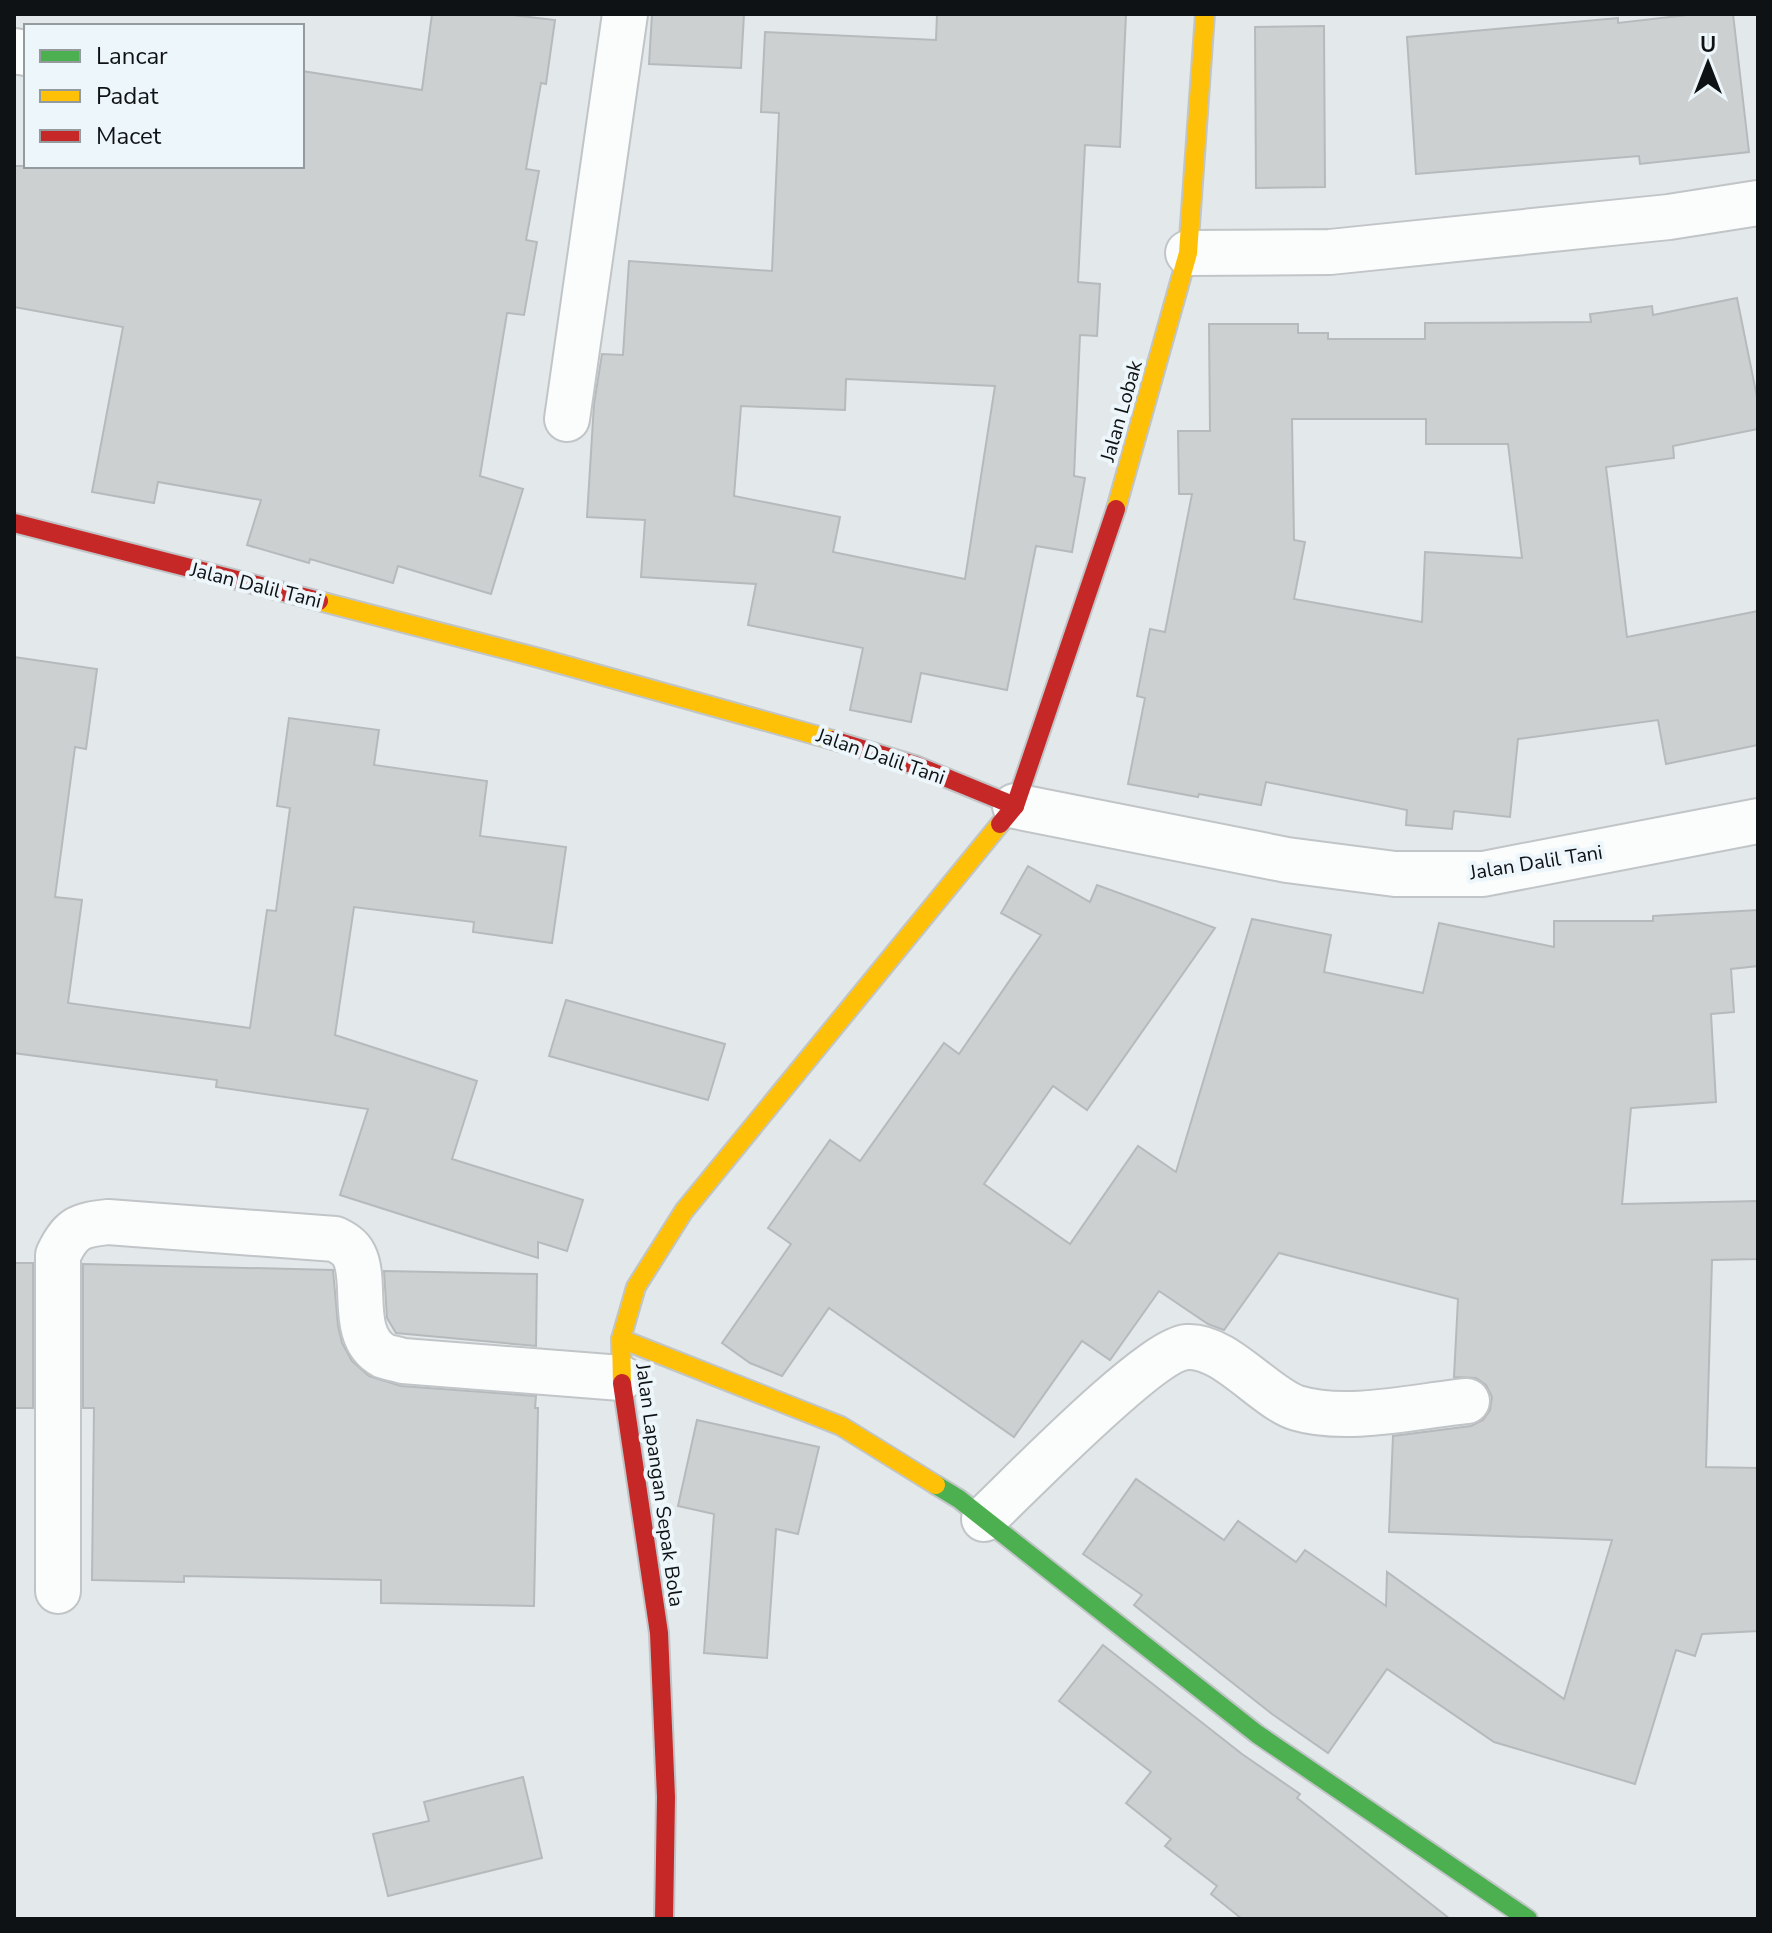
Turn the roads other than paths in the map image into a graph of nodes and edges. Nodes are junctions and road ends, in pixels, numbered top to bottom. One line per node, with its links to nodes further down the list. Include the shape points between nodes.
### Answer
1 (625, 14): 5 (street)
2 (1205, 14): 4 (street, Jalan Lobak)
3 (1758, 203): 4 (street, via 1330,252)
4 (1188, 253): 7 (street, Jalan Lobak, via 1110,529)
5 (567, 419)
6 (14, 523): 7 (street, Jalan Dalil Tani, via 794,728 915,765)
7 (1015, 806): 8 (street, Jalan Dalil Tani, via 1287,860 1395,874 1483,874); 9 (street, Jalan Lapangan Sepak Bola, via 684,1211 636,1287)
8 (1758, 821)
9 (621, 1359): 11 (street, via 841,1426); 12 (street, via 403,1361 383,1355 370,1342 362,1324 355,1257 335,1239 87,1224 69,1234 58,1255); 13 (street, Jalan Lapangan Sepak Bola, via 659,1633 666,1797)
10 (1467, 1401): 11 (street, via 1337,1414 1295,1407 1207,1350 1170,1351 1120,1390)
11 (984, 1519): 14 (street, via 1257,1734)
12 (58, 1591)
13 (664, 1919)
14 (1528, 1919)

